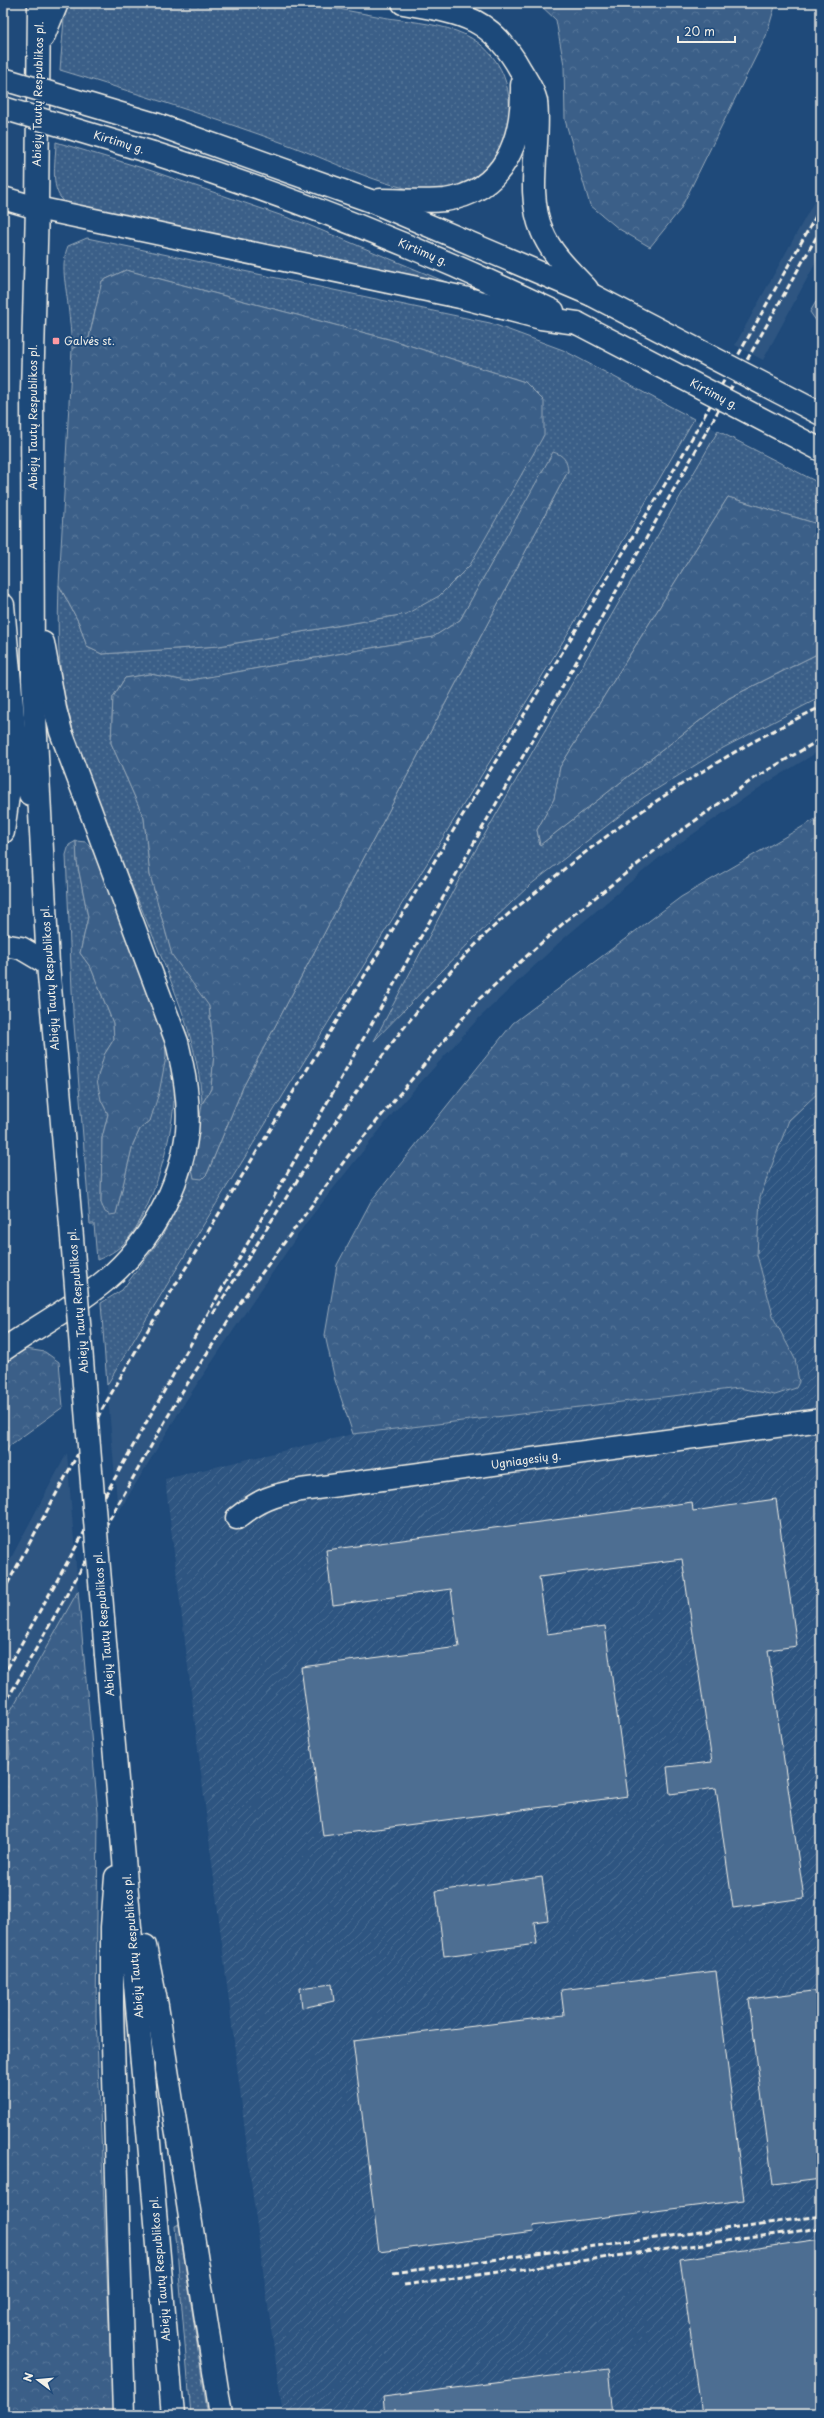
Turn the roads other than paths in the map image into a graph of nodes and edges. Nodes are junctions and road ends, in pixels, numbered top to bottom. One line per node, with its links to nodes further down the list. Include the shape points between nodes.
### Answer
1 (40, 3): 4 (main road, Abiejų Tautų Respublikos pl.)
2 (57, 3): 4 (main road)
3 (403, 3): 5 (main road, via 459,14 482,24 504,42)
4 (39, 47): 10 (main road, Abiejų Tautų Respublikos pl.)
5 (522, 71): 9 (main road, via 522,107 515,144 500,168 490,178 468,192 446,199); 11 (main road, via 533,90 537,111 535,197 538,218 550,246)
6 (3, 79): 9 (main road, bridge, via 158,125)
7 (3, 108): 12 (main road, Kirtimų g., bridge, via 250,185 362,227 484,278)
8 (3, 198): 10 (main road)
9 (371, 201): 11 (main road)
10 (38, 208): 12 (main road, via 453,295 541,318); 15 (main road, Abiejų Tautų Respublikos pl., via 32,390)
11 (592, 295): 13 (main road, bridge)
12 (577, 323): 14 (main road, Kirtimų g., bridge)
13 (821, 414)
14 (821, 450)
15 (34, 592): 19 (main road, Abiejų Tautų Respublikos pl., via 33,680); 22 (main road, via 61,732 177,1042 185,1075 187,1132 174,1184 147,1236 130,1258 105,1281)
16 (3, 605): 17 (main road, Abiejų Tautų Respublikos pl.)
17 (15, 739): 18 (main road); 19 (main road, Abiejų Tautų Respublikos pl.)
18 (3, 832)
19 (40, 832): 21 (main road, Abiejų Tautų Respublikos pl.)
20 (3, 945): 21 (main road, via 21,948)
21 (48, 964): 25 (main road, Abiejų Tautų Respublikos pl., bridge)
22 (3, 1350)
23 (821, 1420): 24 (main road, Ugniagesių g., via 301,1490 274,1495 254,1504)
24 (237, 1518)
25 (122, 1820): 26 (main road, Abiejų Tautų Respublikos pl.); 27 (main road, via 112,1927 112,2009)
26 (126, 1872): 28 (main road, Abiejų Tautų Respublikos pl.); 29 (main road, via 157,2006)
27 (124, 2415)
28 (172, 2415)
29 (221, 2415)

